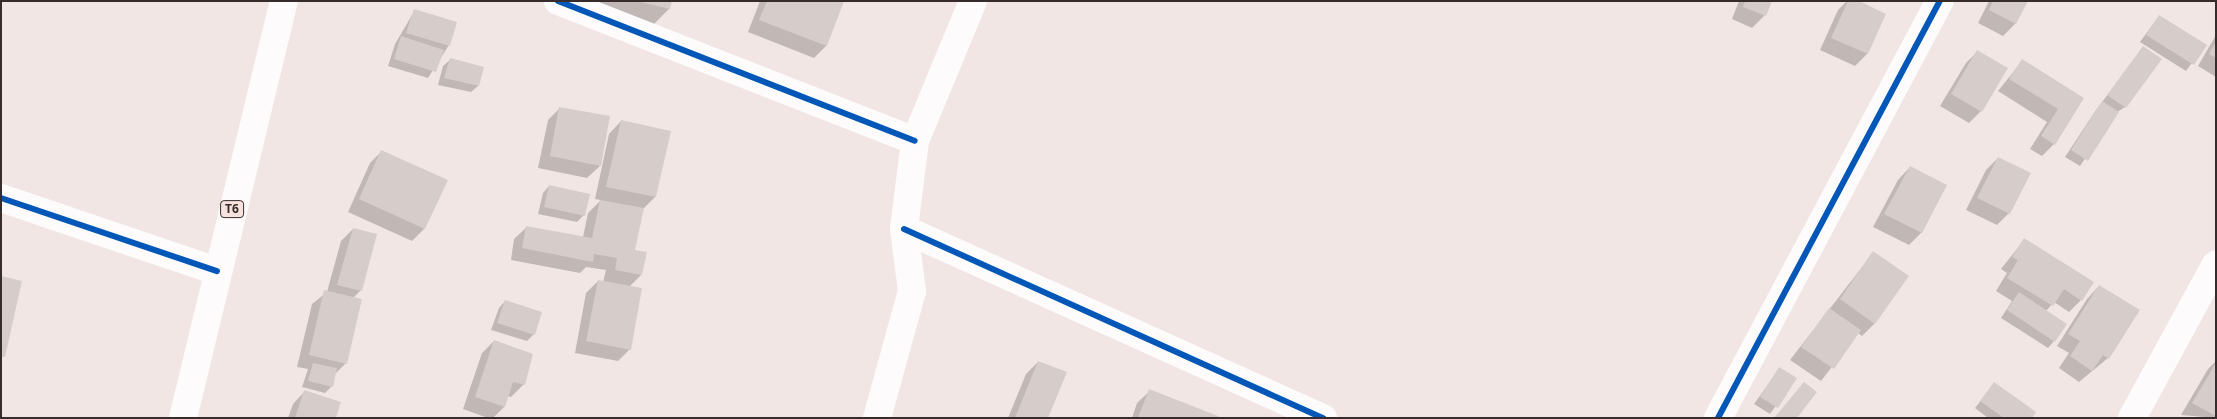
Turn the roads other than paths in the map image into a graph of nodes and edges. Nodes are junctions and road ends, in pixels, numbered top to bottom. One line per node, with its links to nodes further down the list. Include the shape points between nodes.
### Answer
1 (284, 1): 9 (main road, T6)
2 (558, 1): 5 (main road)
3 (973, 1): 5 (main road)
4 (1940, 1): 13 (main road)
5 (915, 141): 7 (main road)
6 (1, 198): 9 (main road)
7 (904, 229): 11 (main road, via 912,291); 12 (main road)
8 (2216, 264): 14 (main road)
9 (217, 271): 10 (main road, T6)
10 (183, 418)
11 (877, 418)
12 (1323, 418)
13 (1718, 418)
14 (2132, 418)

